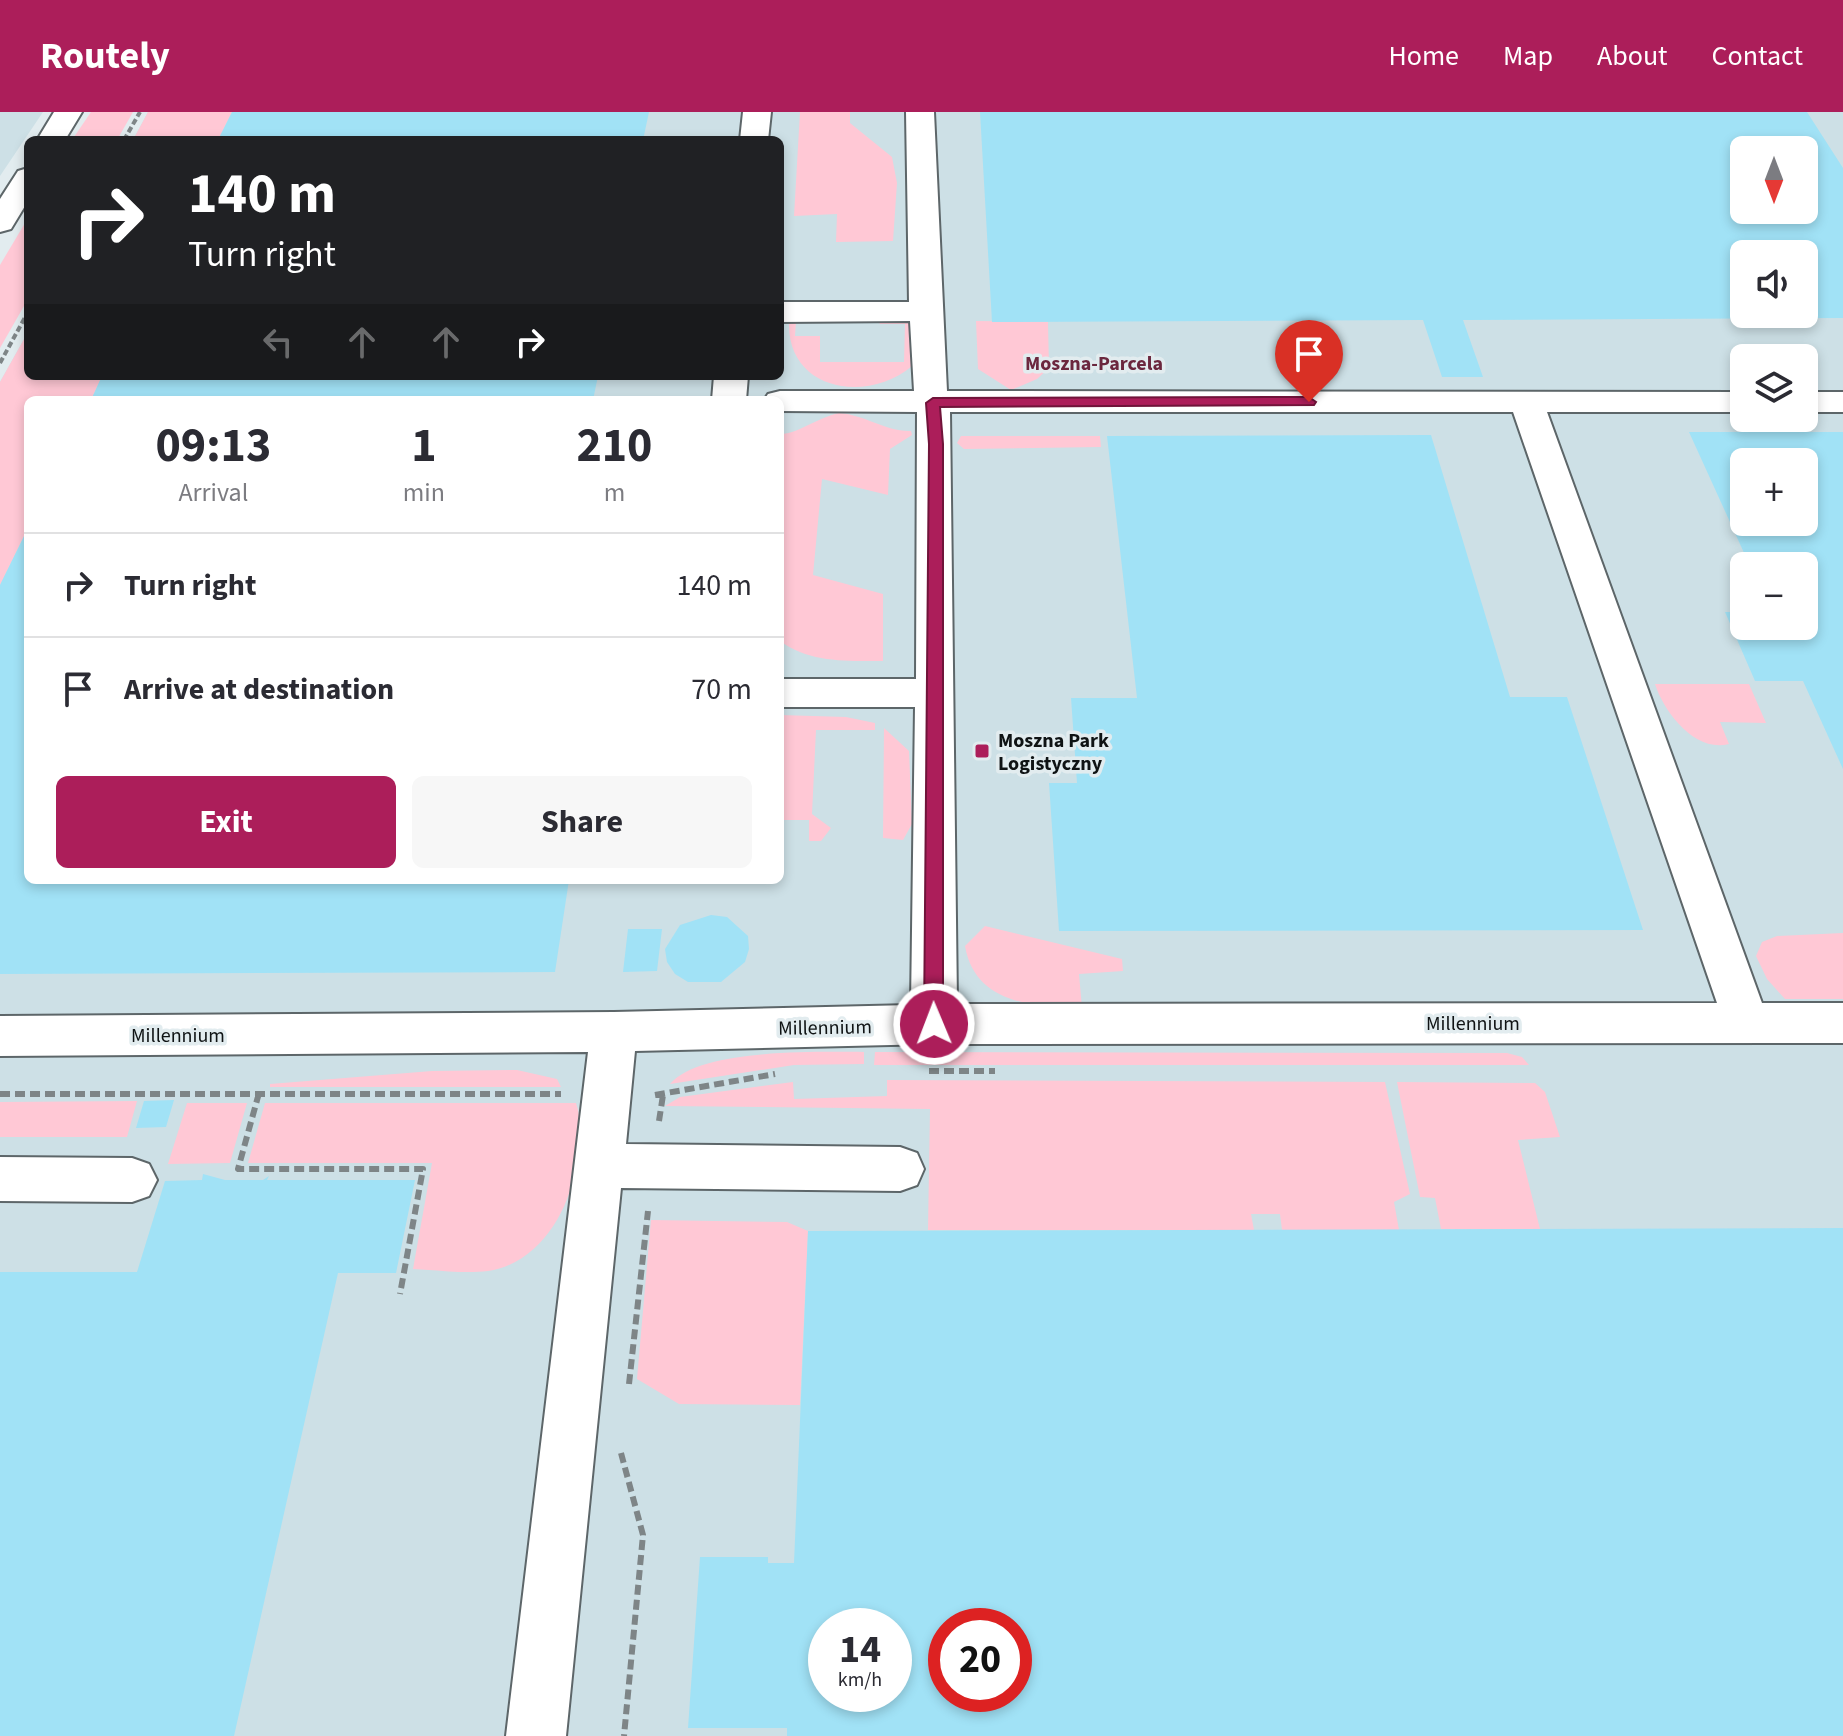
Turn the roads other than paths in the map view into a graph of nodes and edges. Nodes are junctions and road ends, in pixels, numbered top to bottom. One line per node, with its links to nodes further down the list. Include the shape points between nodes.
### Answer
1 (68, 112): 4 (street)
2 (757, 112): 5 (street)
3 (920, 112): 8 (street)
4 (53, 136)
5 (754, 136)
6 (24, 184): 7 (street)
7 (0, 223)
8 (926, 311): 9 (street); 14 (street)
9 (784, 312)
10 (784, 401): 14 (street)
11 (1730, 402): 15 (street)
12 (1818, 402): 13 (street)
13 (1843, 402)
14 (933, 403): 15 (street); 17 (street)
15 (1527, 403): 18 (street)
16 (784, 693): 17 (street)
17 (935, 693): 20 (street)
18 (1746, 1022): 19 (street, Millennium); 20 (street, Millennium)
19 (1843, 1023)
20 (934, 1024): 21 (street, Millennium)
21 (614, 1032): 22 (street, Millennium); 23 (street)
22 (0, 1036)
23 (599, 1166): 24 (street); 27 (street)
24 (900, 1169)
25 (0, 1179): 26 (street)
26 (132, 1180)
27 (536, 1736)

